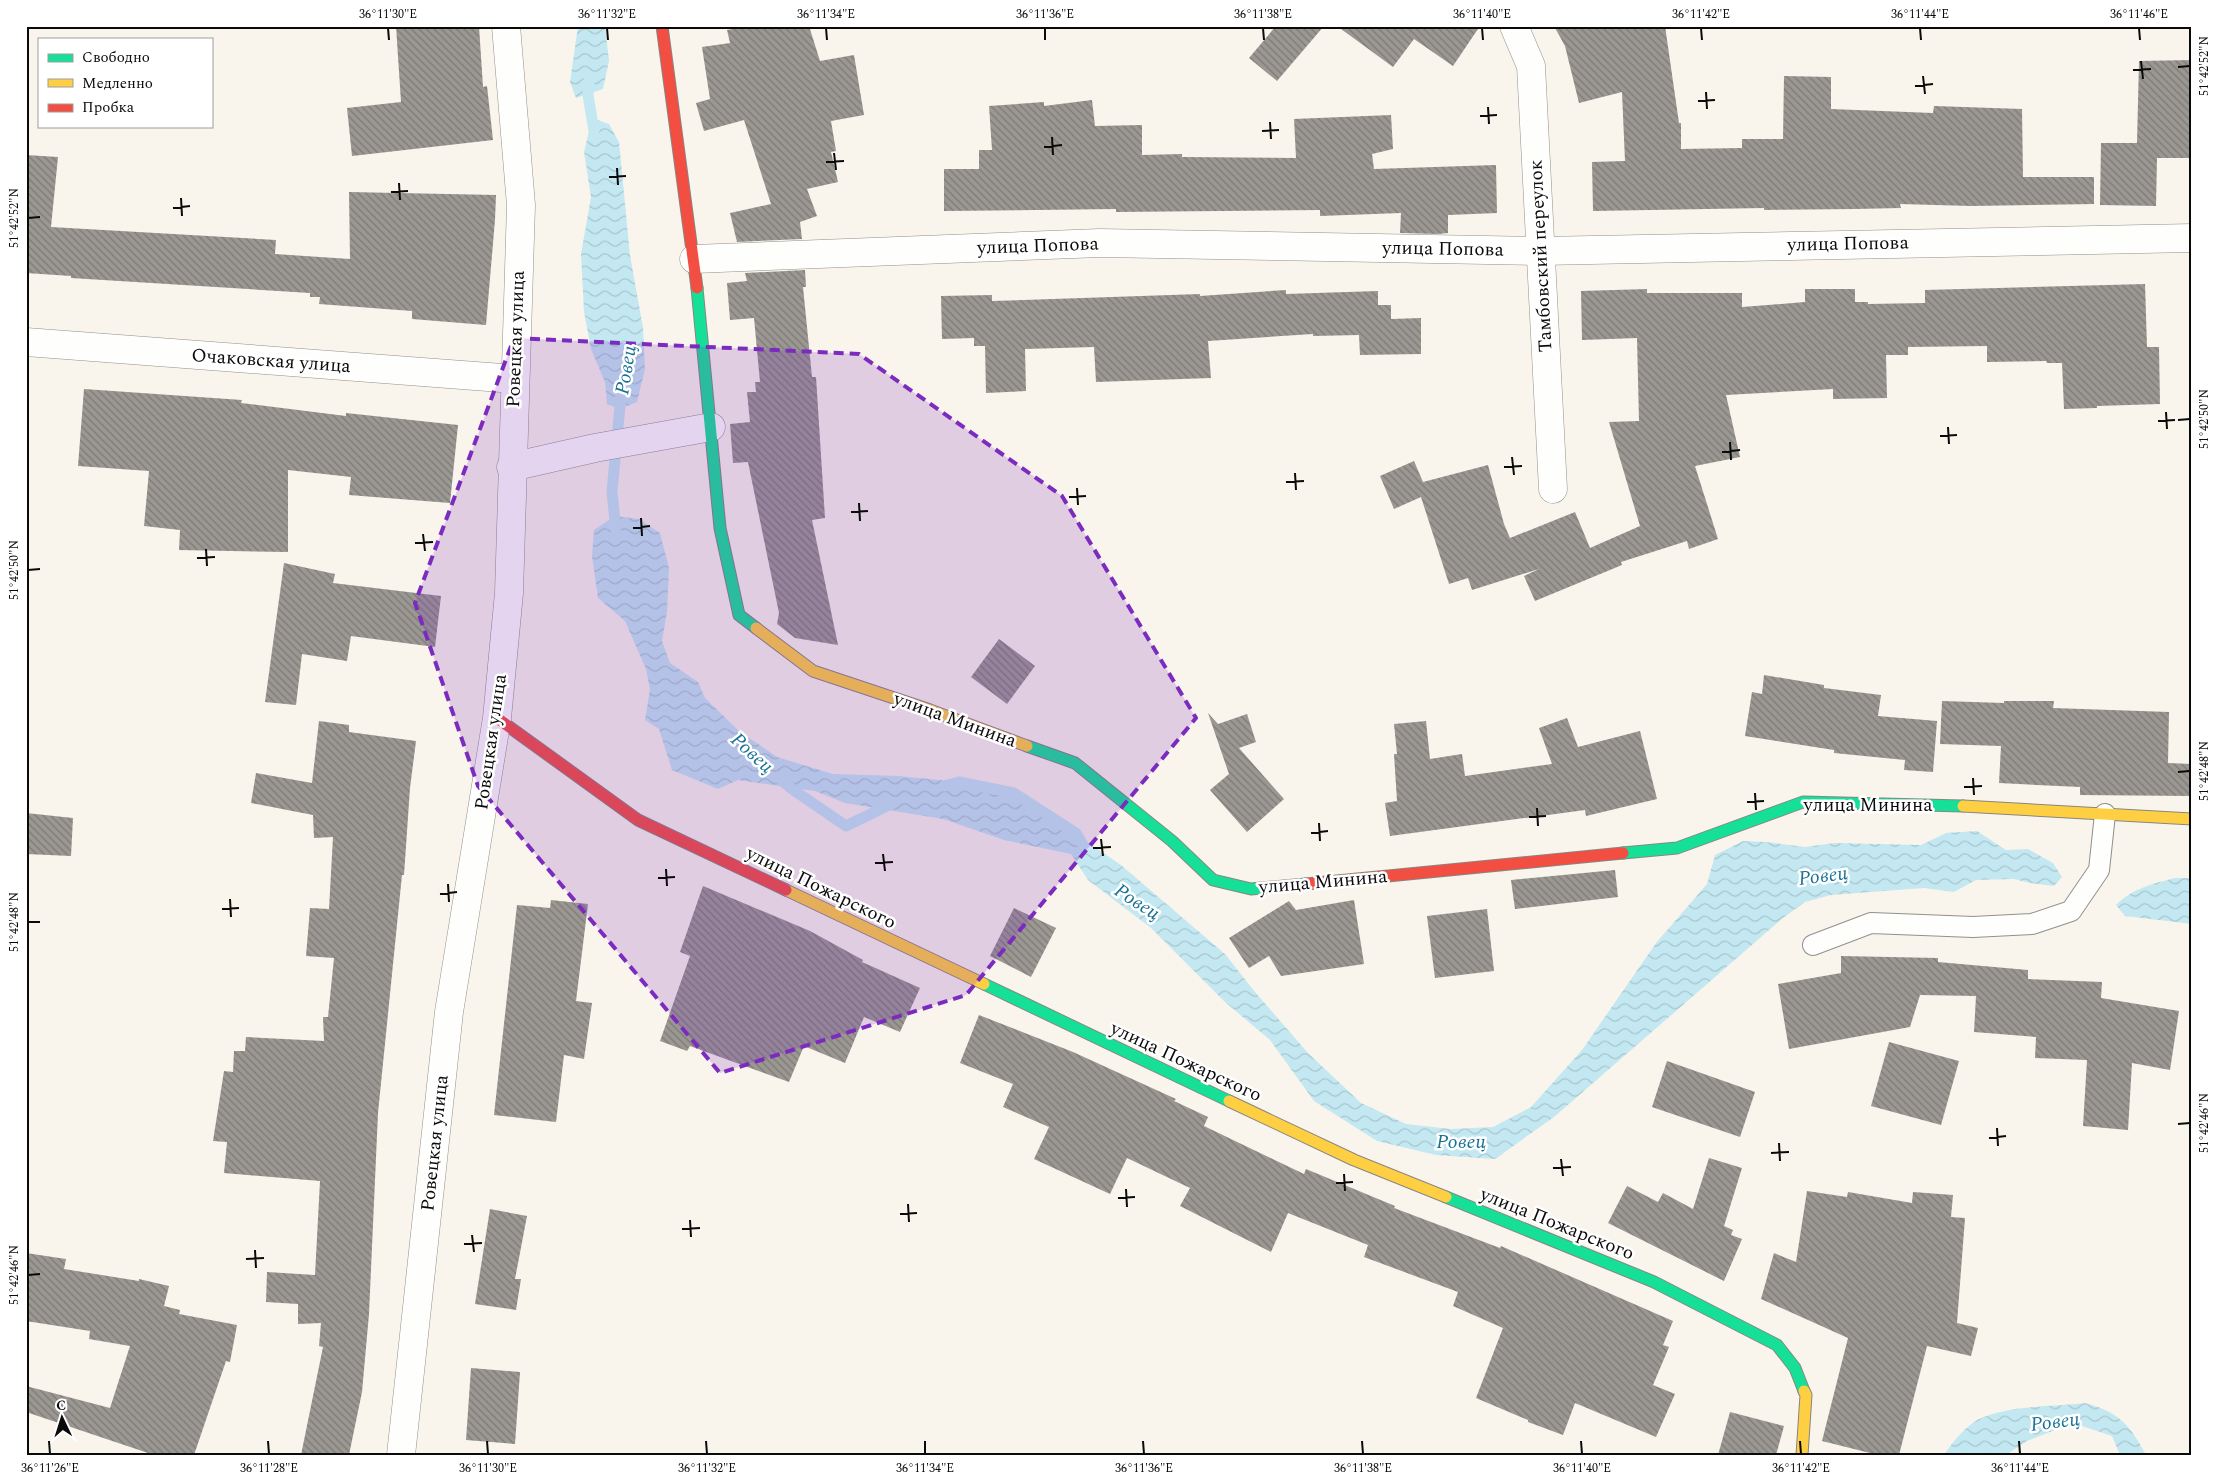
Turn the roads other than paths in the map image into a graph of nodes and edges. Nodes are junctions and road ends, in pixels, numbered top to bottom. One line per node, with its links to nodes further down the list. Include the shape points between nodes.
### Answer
1 (506, 26): 8 (street, Ровецкая улица, via 521,205)
2 (662, 26): 6 (street)
3 (1514, 26): 5 (street, Тамбовский переулок, via 1531,66)
4 (2192, 238): 5 (street, улица Попова)
5 (1541, 251): 6 (street, улица Попова, via 1100,243); 11 (street, Тамбовский переулок)
6 (694, 259): 9 (street)
7 (26, 342): 8 (street, Очаковская улица)
8 (515, 379): 10 (street, Ровецкая улица)
9 (711, 427): 10 (street); 13 (street, улица Минина, via 720,528 739,615 813,671 1075,763 1172,841 1213,880 1251,889 1677,848 1803,802 1977,806)
10 (511, 467): 12 (street, Ровецкая улица, via 509,593)
11 (1554, 489)
12 (497, 718): 16 (street, Ровецкая улица, via 449,1012); 17 (street, улица Пожарского, via 638,820 1345,1156 1654,1282 1777,1345 1795,1368 1806,1395)
13 (2105, 814): 14 (street, улица Минина); 15 (lane, via 2098,870 2072,911 2032,924 1973,927 1871,923)
14 (2192, 819)
15 (1814, 946)
16 (401, 1455)
17 (1802, 1455)

